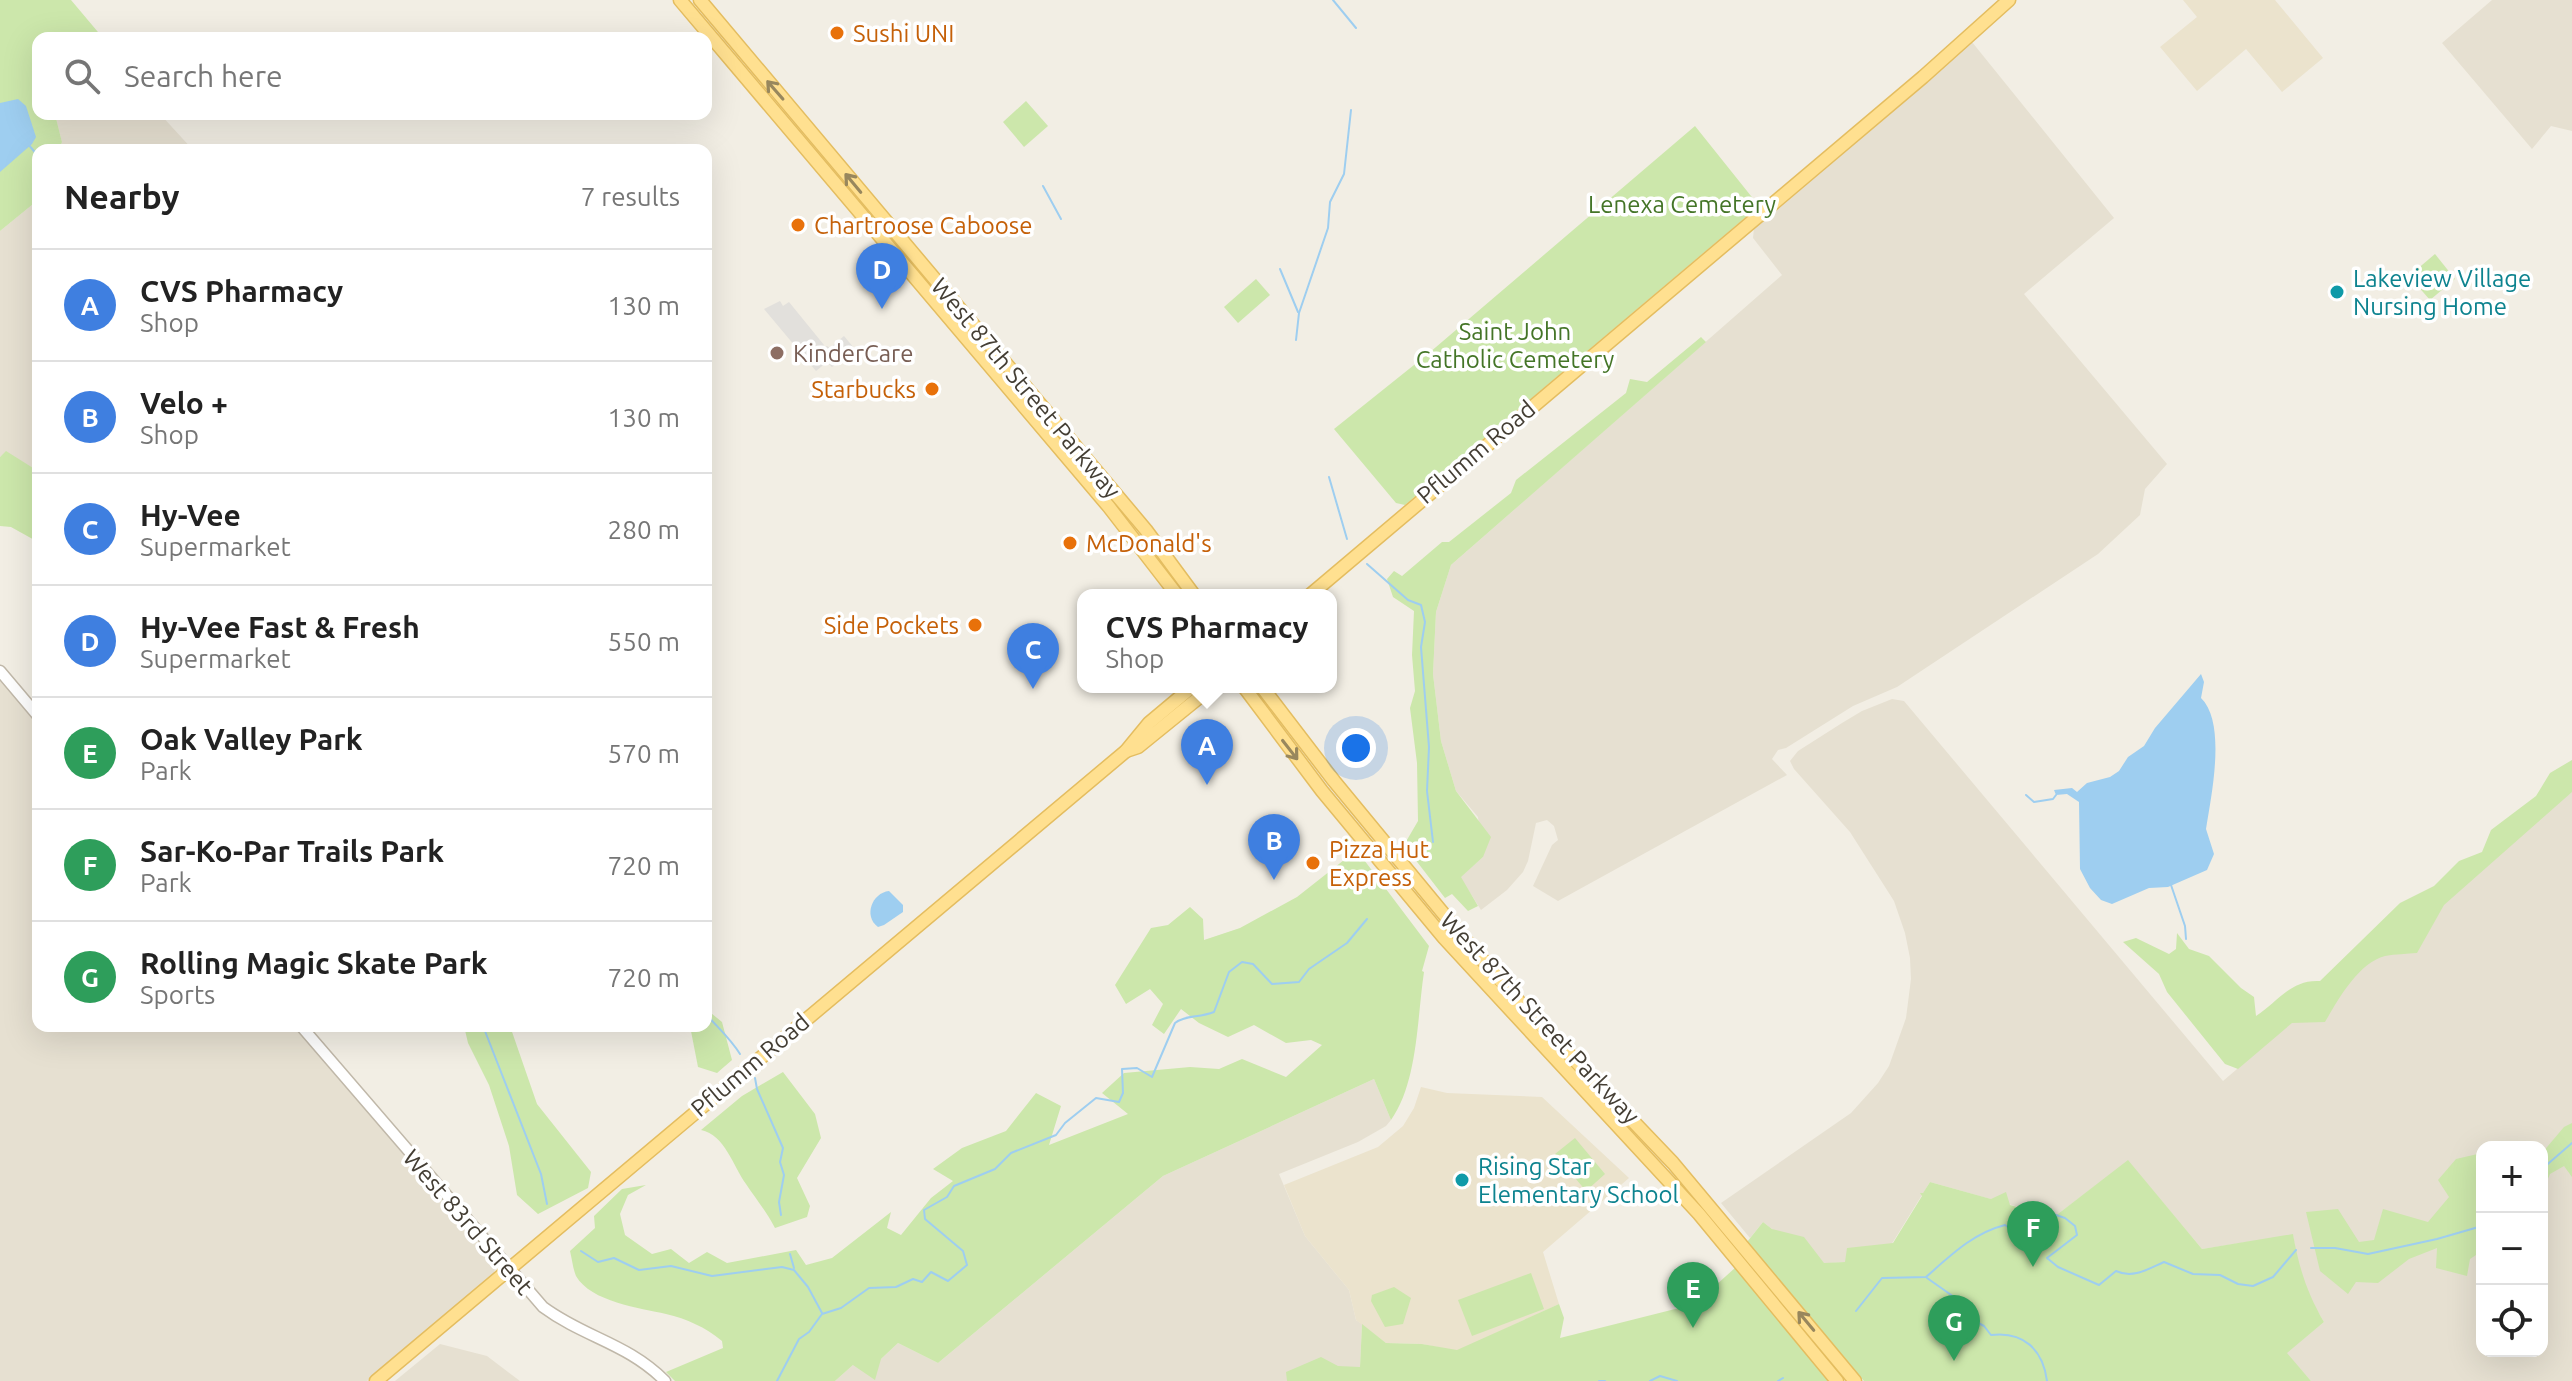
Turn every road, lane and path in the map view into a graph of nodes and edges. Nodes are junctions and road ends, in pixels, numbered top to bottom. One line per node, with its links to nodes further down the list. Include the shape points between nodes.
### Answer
1 (680, 0): 4 (main road, West 87th Street Parkway)
2 (700, 0): 7 (main road, West 87th Street Parkway)
3 (2009, 0): 12 (main road, Pflumm Road)
4 (693, 15): 5 (main road, West 87th Street Parkway); 7 (main road)
5 (707, 32)
6 (712, 38): 8 (main road, West 87th Street Parkway)
7 (744, 54): 9 (main road, West 87th Street Parkway, one-way to 7)
8 (861, 215): 9 (main road, via 878,221 919,270); 10 (main road, West 87th Street Parkway)
9 (928, 271): 11 (main road, West 87th Street Parkway)
10 (1172, 589)
11 (1190, 589)
12 (1317, 589)
13 (0, 671): 18 (street)
14 (1185, 693): 19 (main road)
15 (1205, 693): 19 (main road)
16 (1248, 693): 20 (main road, West 87th Street Parkway, one-way to 20)
17 (1267, 693): 21 (main road, West 87th Street Parkway)
18 (32, 709)
19 (1126, 751): 23 (main road, Pflumm Road)
20 (1322, 791): 21 (main road, via 1337,794 1379,845); 26 (main road, West 87th Street Parkway, via 1481,979 1699,1214)
21 (1389, 848): 27 (main road, West 87th Street Parkway, one-way to 21, via 1682,1174 1521,1004)
22 (306, 1032): 23 (street, West 83rd Street)
23 (510, 1269): 24 (main road, Pflumm Road); 25 (street, West 83rd Street, via 543,1307 618,1345)
24 (376, 1381)
25 (665, 1381)
26 (1837, 1381)
27 (1855, 1381)

